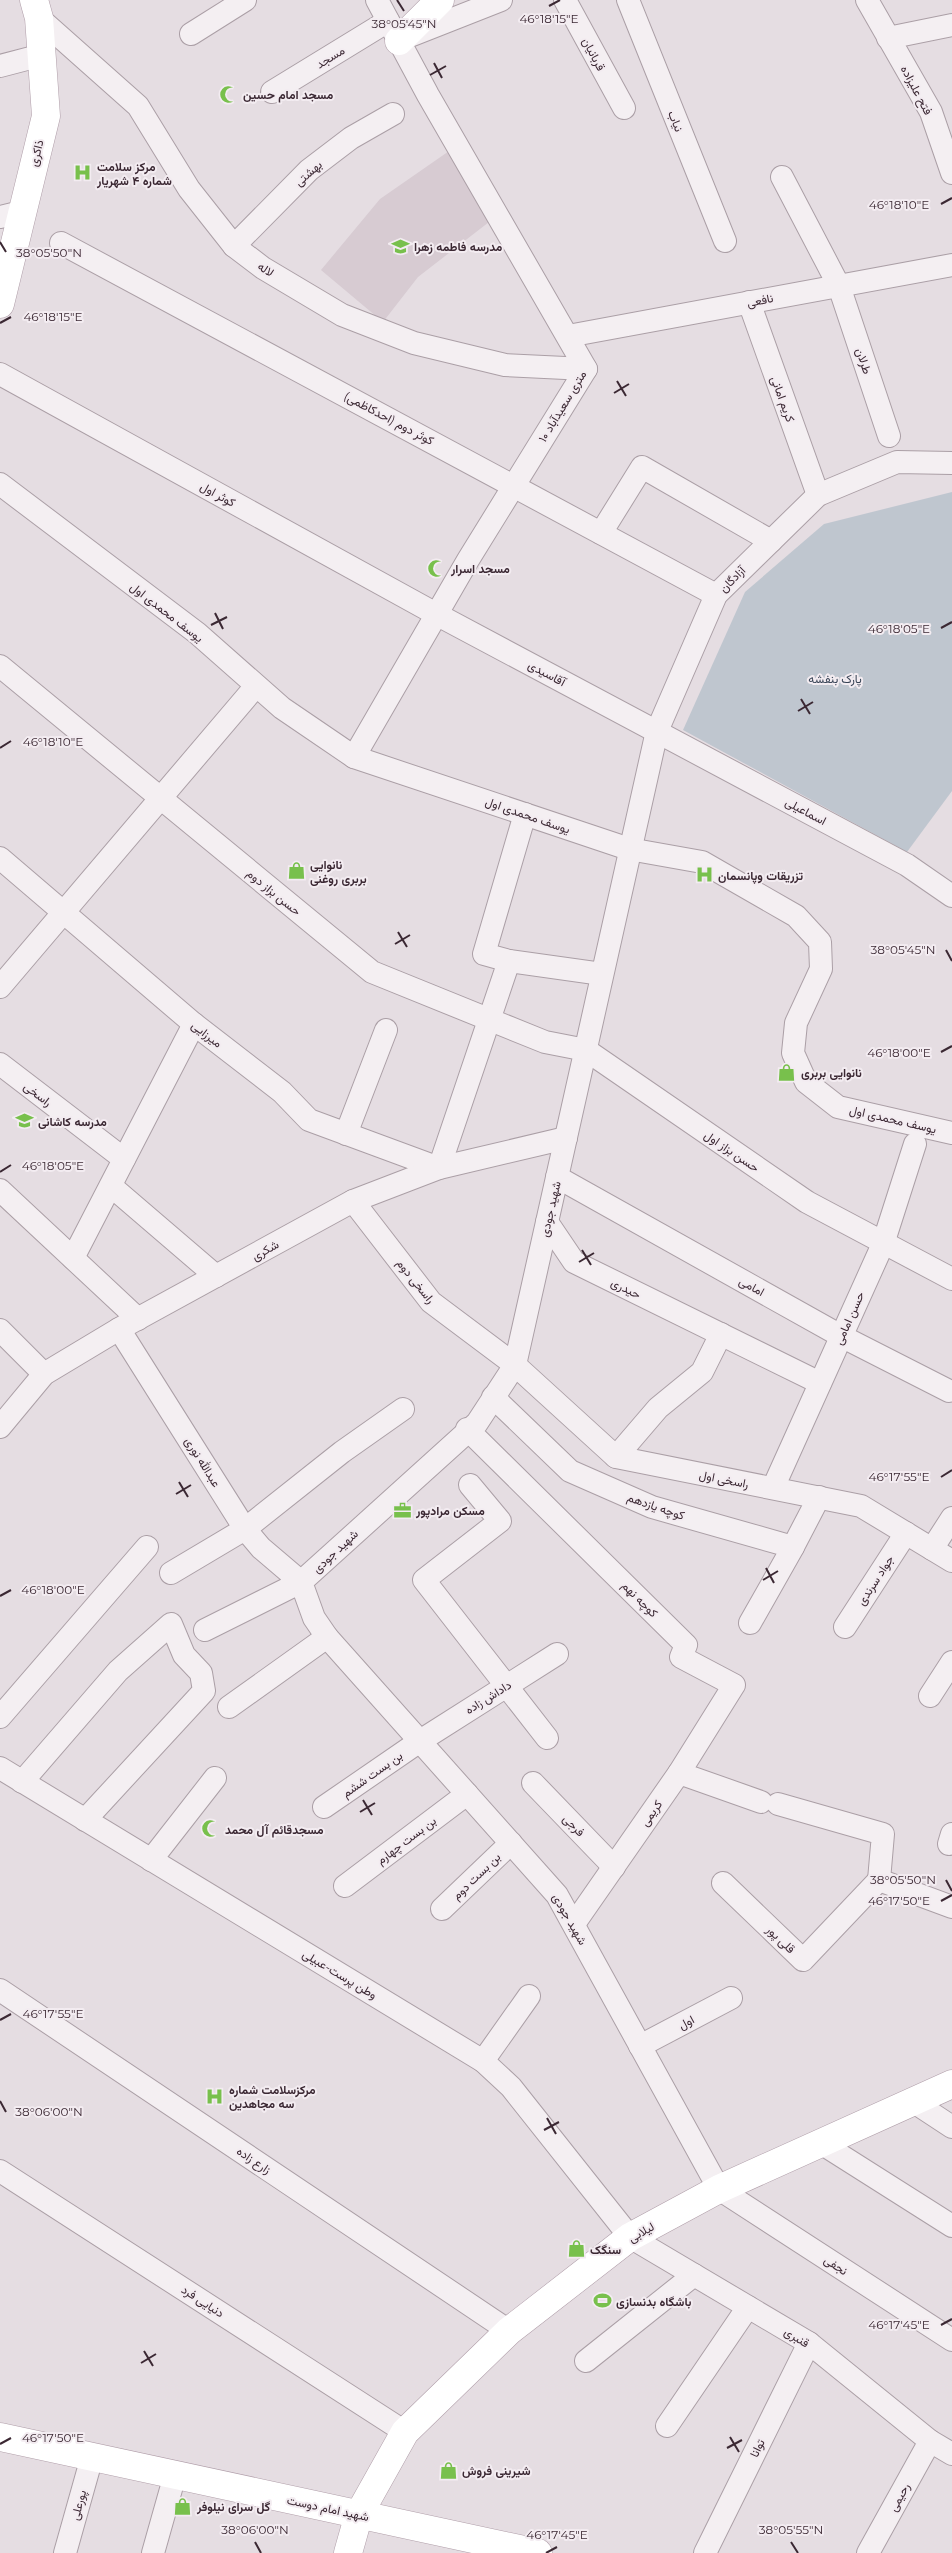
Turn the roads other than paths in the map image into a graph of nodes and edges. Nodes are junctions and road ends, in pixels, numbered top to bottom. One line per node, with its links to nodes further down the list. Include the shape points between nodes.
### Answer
1 (245, 0): 11 (street)
2 (377, 0): 10 (street, ۱۰ متری سعیدآباد)
3 (440, 0): 10 (main road)
4 (501, 0): 10 (street, مسجد)
5 (565, 0): 16 (street, قربانیان)
6 (628, 0): 21 (street, نیاب)
7 (867, 0): 12 (street, فتح علیزاده)
8 (36, 9): 13 (main road, ذاکری); 23 (street, لاله, via 138,106 189,189)
9 (952, 25): 12 (street)
10 (394, 31): 15 (street, مسجد); 28 (street, ۱۰ متری سعیدآباد)
11 (191, 34)
12 (888, 38): 18 (street, فتح علیزاده, via 931,112)
13 (42, 55): 14 (street); 20 (main road, ذاکری, via 46,116)
14 (0, 66)
15 (272, 92)
16 (624, 108)
17 (393, 114): 23 (street, بهشتی, via 351,138 309,170)
18 (952, 173)
19 (782, 177): 25 (street)
20 (11, 215): 27 (main road, ذاکری)
21 (725, 241)
22 (61, 243): 34 (street, کوثر دوم (احدکاظمی))
23 (234, 246): 29 (street, لاله, via 263,268 342,315 414,343 505,365)
24 (952, 264): 25 (street, نافعی)
25 (839, 286): 26 (street, نافعی); 31 (street, طرلان)
26 (749, 302): 28 (street, نافعی); 35 (street, کریم امانی)
27 (0, 304)
28 (568, 336): 29 (street, ۱۰ متری سعیدآباد)
29 (586, 369): 34 (street, ۱۰ متری سعیدآباد)
30 (0, 374): 39 (street, کوثر اول)
31 (889, 436)
32 (952, 464): 35 (street, آزادگان, via 897,462)
33 (0, 484): 41 (street, یوسف محمدی اول, via 197,633)
34 (514, 485): 36 (street, کوثر دوم (احدکاظمی)); 39 (street, ۱۰ متری سعیدآباد)
35 (818, 495): 37 (street, آزادگان)
36 (601, 533): 37 (street, via 642,467); 38 (street, کوثر دوم (احدکاظمی))
37 (770, 541): 38 (street, آزادگان)
38 (716, 595): 42 (street, آزادگان)
39 (436, 614): 42 (street, آقاسیدی); 43 (street, ۱۰ متری سعیدآباد)
40 (0, 666): 44 (street, حسن بزاز دوم)
41 (256, 686): 43 (street, یوسف محمدی اول, via 282,708); 44 (street)
42 (657, 731): 46 (street, آزادگان); 48 (street, اسماعیلی, via 907,864)
43 (354, 757): 45 (street, یوسف محمدی اول)
44 (160, 799): 49 (street); 53 (street, حسن بزاز دوم, via 372,972)
45 (525, 814): 46 (street, یوسف محمدی اول); 50 (street, via 484,954)
46 (630, 849): 51 (street, شهید جودی); 58 (street, یوسف محمدی اول, via 702,862 796,916 820,942 821,969 796,1023 793,1052 806,1082 838,1107)
47 (0, 858): 49 (street, میرزایی)
48 (952, 896)
49 (64, 913): 52 (street); 54 (street, میرزایی)
50 (509, 961): 51 (street); 53 (street)
51 (602, 974): 56 (street, شهید جودی)
52 (0, 987)
53 (489, 1019): 56 (street, حسن بزاز دوم, via 545,1042); 63 (street)
54 (194, 1024): 59 (street, میرزایی, via 282,1092 309,1120); 62 (street)
55 (386, 1030): 59 (street)
56 (586, 1050): 60 (street, شهید جودی); 69 (street, حسن بزاز اول, via 807,1202)
57 (0, 1064): 62 (street, راسخی)
58 (952, 1132)
59 (346, 1134): 63 (street, میرزایی)
60 (566, 1138): 63 (street, شکری); 64 (street, شهید جودی)
61 (916, 1144): 69 (street, حسن امامی)
62 (124, 1159): 65 (street)
63 (438, 1168): 67 (street, شکری)
64 (557, 1178): 68 (street, شهید جودی); 76 (street, امامی)
65 (111, 1186): 70 (street); 71 (street)
66 (0, 1190): 70 (street, عبدالله نوری)
67 (353, 1201): 71 (street, شکری); 77 (street, راسخی دوم, via 431,1302)
68 (547, 1222): 75 (street, حیدری, via 574,1262); 77 (street, شهید جودی)
69 (883, 1244): 72 (street, حسن بزاز اول); 76 (street, حسن امامی)
70 (73, 1258): 73 (street, عبدالله نوری)
71 (216, 1276): 73 (street, شکری)
72 (952, 1279)
73 (129, 1324): 78 (street, شکری); 90 (street, عبدالله نوری)
74 (0, 1330): 78 (street)
75 (721, 1334): 79 (street, حیدری); 85 (street, via 702,1372 658,1408)
76 (841, 1336): 79 (street, حسن امامی); 80 (street, امامی)
77 (515, 1365): 81 (street, شهید جودی); 85 (street)
78 (44, 1374): 83 (street, شکری)
79 (820, 1383): 87 (street, حسن امامی)
80 (949, 1391)
81 (494, 1397): 84 (street, شهید جودی, via 477,1423); 93 (street, کوچه یازدهم, via 570,1471 652,1508)
82 (403, 1409): 90 (street, via 342,1452)
83 (0, 1427)
84 (467, 1429): 97 (street, شهید جودی); 111 (street, کوچه نهم, via 686,1644 680,1657 734,1685)
85 (616, 1457): 87 (street, راسخی اول)
86 (470, 1484): 104 (street, via 500,1521 424,1580)
87 (773, 1488): 88 (street, راسخی اول)
88 (820, 1498): 91 (street, راسخی اول, via 862,1506); 93 (street)
89 (952, 1518): 94 (street)
90 (245, 1529): 96 (street); 97 (street, عبدالله نوری, via 261,1548)
91 (906, 1533): 94 (street, راسخی اول); 99 (street, جواد سرندی)
92 (147, 1547): 107 (street)
93 (793, 1547): 98 (street)
94 (932, 1549): 95 (street, راسخی اول)
95 (952, 1561)
96 (171, 1573)
97 (301, 1582): 100 (street); 101 (street, شهید جودی, via 314,1618)
98 (750, 1623)
99 (845, 1627)
100 (205, 1630)
101 (328, 1637): 106 (street); 109 (street, شهید جودی)
102 (557, 1654): 104 (street, داداش زاده)
103 (952, 1662): 105 (street)
104 (507, 1686): 108 (street); 109 (street, داداش زاده)
105 (930, 1696)
106 (229, 1707)
107 (0, 1717)
108 (547, 1738)
109 (420, 1741): 115 (street, شهید جودی); 116 (street, بن بست ششم)
110 (0, 1768): 113 (street, وطن پرست-عبیلی)
111 (679, 1774): 120 (street, کریمی); 121 (street, via 883,1834)
112 (215, 1778): 119 (street)
113 (22, 1782): 117 (street, وطن پرست-عبیلی); 117 (street, via 118,1671 171,1624 184,1654 202,1673 204,1691)
114 (533, 1783): 120 (street, فرجی)
115 (467, 1794): 118 (street, شهید جودی); 123 (street, بن بست چهارم)
116 (324, 1807)
117 (85, 1820): 119 (street, وطن پرست-عبیلی)
118 (511, 1843): 125 (street, بن بست دوم); 126 (street, شهید جودی, via 557,1895)
119 (151, 1860): 131 (street, وطن پرست-عبیلی)
120 (614, 1867): 126 (street, کریمی)
121 (879, 1880): 122 (street, قلی پور, via 802,1960); 124 (street)
122 (723, 1883)
123 (345, 1886)
124 (952, 1907)
125 (442, 1909)
126 (574, 1924): 130 (street, شهید جودی)
127 (0, 1990): 142 (street, زارع زاده)
128 (529, 1996): 131 (street)
129 (731, 1998): 130 (street, اول)
130 (640, 2046): 137 (street, شهید جودی)
131 (483, 2061): 139 (street, وطن پرست-عبیلی, via 511,2087)
132 (952, 2084): 133 (main road, لیلابی)
133 (914, 2102): 134 (street); 135 (main road, لیلابی)
134 (952, 2127)
135 (821, 2144): 137 (main road, لیلابی); 138 (street)
136 (0, 2171): 147 (street, دنیایی فرد)
137 (719, 2189): 139 (main road, لیلابی); 143 (street, نجفی)
138 (952, 2226)
139 (630, 2237): 140 (street, قنبری); 142 (main road, لیلابی)
140 (694, 2275): 141 (street, قنبری); 145 (street)
141 (748, 2307): 144 (street, قنبری); 146 (street)
142 (509, 2331): 147 (main road, لیلابی)
143 (952, 2340)
144 (809, 2344): 149 (street, قنبری); 158 (street, توانا)
145 (586, 2361)
146 (667, 2426)
147 (405, 2432): 153 (main road, لیلابی)
148 (1, 2436): 151 (main road, شهید امام دوست)
149 (930, 2441): 150 (street, قنبری); 159 (street, رحیمی)
150 (952, 2454)
151 (92, 2457): 152 (main road, شهید امام دوست); 154 (street, پورعلی)
152 (175, 2475): 153 (main road, شهید امام دوست); 155 (street)
153 (359, 2514): 156 (main road, لیلابی); 157 (main road, شهید امام دوست)
154 (65, 2553)
155 (153, 2553)
156 (348, 2553)
157 (538, 2553)
158 (705, 2553)
159 (868, 2553)

